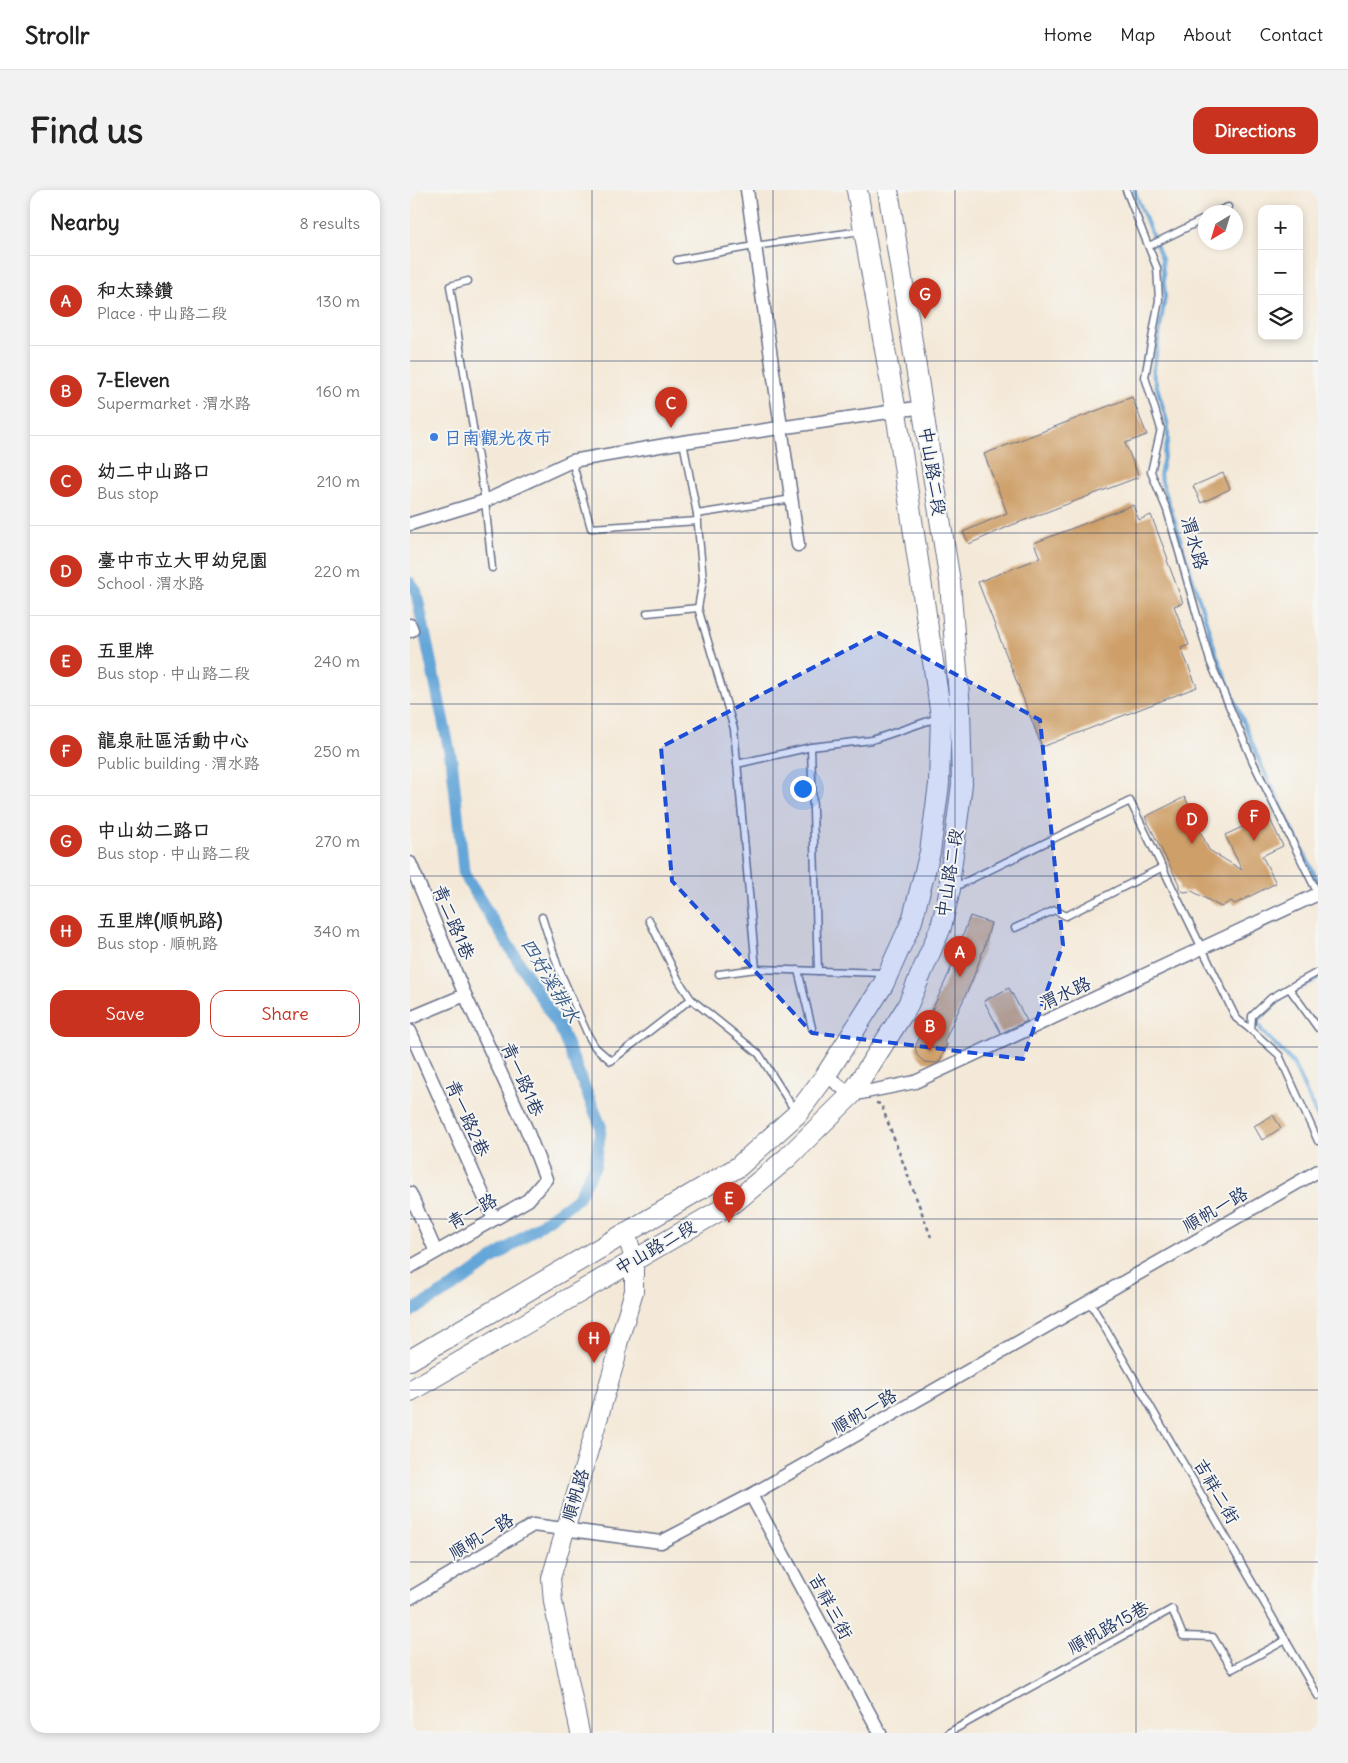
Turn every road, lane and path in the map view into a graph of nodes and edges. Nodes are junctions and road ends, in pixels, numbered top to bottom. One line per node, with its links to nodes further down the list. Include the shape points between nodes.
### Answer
1 (747, 190): 7 (street)
2 (857, 190): 6 (main road, 中山路二段)
3 (888, 190): 11 (main road, 中山路二段)
4 (1127, 190): 8 (lane, 渭水路)
5 (1198, 222): 8 (lane)
6 (864, 231): 7 (lane); 12 (main road, 中山路二段)
7 (754, 246): 9 (lane); 13 (street)
8 (1149, 246): 33 (lane, 渭水路, via 1157,268 1159,300 1145,377 1161,429 1151,472 1167,510 1210,661 1252,762)
9 (677, 260)
10 (468, 281): 17 (lane, via 450,286)
11 (923, 407): 12 (street); 32 (main road, 中山路二段, via 950,582 960,709 962,784)
12 (896, 412): 13 (street); 27 (main road, 中山路二段)
13 (782, 427): 14 (street); 16 (street)
14 (683, 442): 15 (street); 18 (lane)
15 (572, 461): 17 (street); 19 (lane, via 591,528)
16 (792, 499): 18 (lane); 21 (street)
17 (485, 502): 20 (street); 22 (lane)
18 (697, 514): 19 (lane)
19 (698, 521): 23 (lane, via 704,580)
20 (410, 524)
21 (798, 545)
22 (492, 568)
23 (698, 608): 24 (lane); 29 (lane, via 734,729)
24 (647, 613)
25 (410, 625): 26 (street)
26 (410, 631)
27 (941, 716): 28 (lane, via 872,740); 43 (main road, 中山路二段, via 939,784 930,852 912,921)
28 (811, 747): 29 (lane); 40 (lane)
29 (737, 764): 38 (lane)
30 (410, 863): 45 (street, 青二路1巷)
31 (1163, 867): 32 (lane, via 1130,801); 36 (lane, via 1066,916 1055,910); 37 (lane)
32 (950, 890): 53 (main road, 中山路二段, via 941,927 907,1007)
33 (1318, 894): 37 (street, 渭水路)
34 (542, 917): 46 (lane, via 558,966 588,1036 595,1047 611,1060)
35 (649, 920): 46 (lane, via 678,981)
36 (1015, 928)
37 (1203, 948): 50 (lane, via 1236,1018); 53 (street, 渭水路, via 915,1082)
38 (756, 969): 39 (lane); 42 (lane)
39 (798, 970): 40 (lane); 48 (lane)
40 (818, 971): 43 (lane)
41 (1318, 972): 44 (lane)
42 (719, 974)
43 (888, 974): 52 (main road, 中山路二段)
44 (1289, 988): 49 (lane); 50 (lane, via 1271,998 1252,1016)
45 (465, 995): 47 (street); 58 (street, 青一路1巷)
46 (691, 999): 55 (lane, via 759,1054)
47 (410, 1018)
48 (812, 1028)
49 (1318, 1028)
50 (1251, 1030): 56 (lane, via 1279,1055)
51 (410, 1032): 60 (street, 青一路2巷)
52 (826, 1075): 53 (street); 55 (main road, 中山路二段)
53 (851, 1095): 64 (main road, 中山路二段, via 788,1158 736,1200)
54 (874, 1102): 62 (path, via 881,1104)
55 (797, 1114): 61 (main road, 中山路二段, via 738,1167)
56 (1318, 1141)
57 (1318, 1171): 66 (street, 順帆一路)
58 (546, 1179): 60 (street, 青一路, via 528,1200)
59 (410, 1193): 63 (street)
60 (494, 1219): 63 (street, 青一路)
61 (626, 1233): 64 (street, 順帆路); 67 (main road, 中山路二段)
62 (931, 1237)
63 (436, 1252): 65 (street, 青一路)
64 (634, 1259): 68 (main road, 中山路二段); 70 (street, 順帆路, via 634,1291)
65 (410, 1267)
66 (1090, 1302): 69 (street, 順帆一路); 72 (lane, 吉祥二街)
67 (410, 1360)
68 (410, 1391)
69 (751, 1495): 70 (street, 順帆一路, via 661,1542); 75 (street, 吉祥三街)
70 (565, 1529): 71 (street, 順帆一路, via 533,1526); 74 (street, 順帆路, via 551,1578)
71 (410, 1598)
72 (1286, 1640): 73 (lane, 吉祥二街); 76 (lane, 順帆路15巷, via 1232,1669 1213,1637 1183,1636 1172,1609)
73 (1318, 1696)
74 (580, 1733)
75 (880, 1733)
76 (948, 1733)

